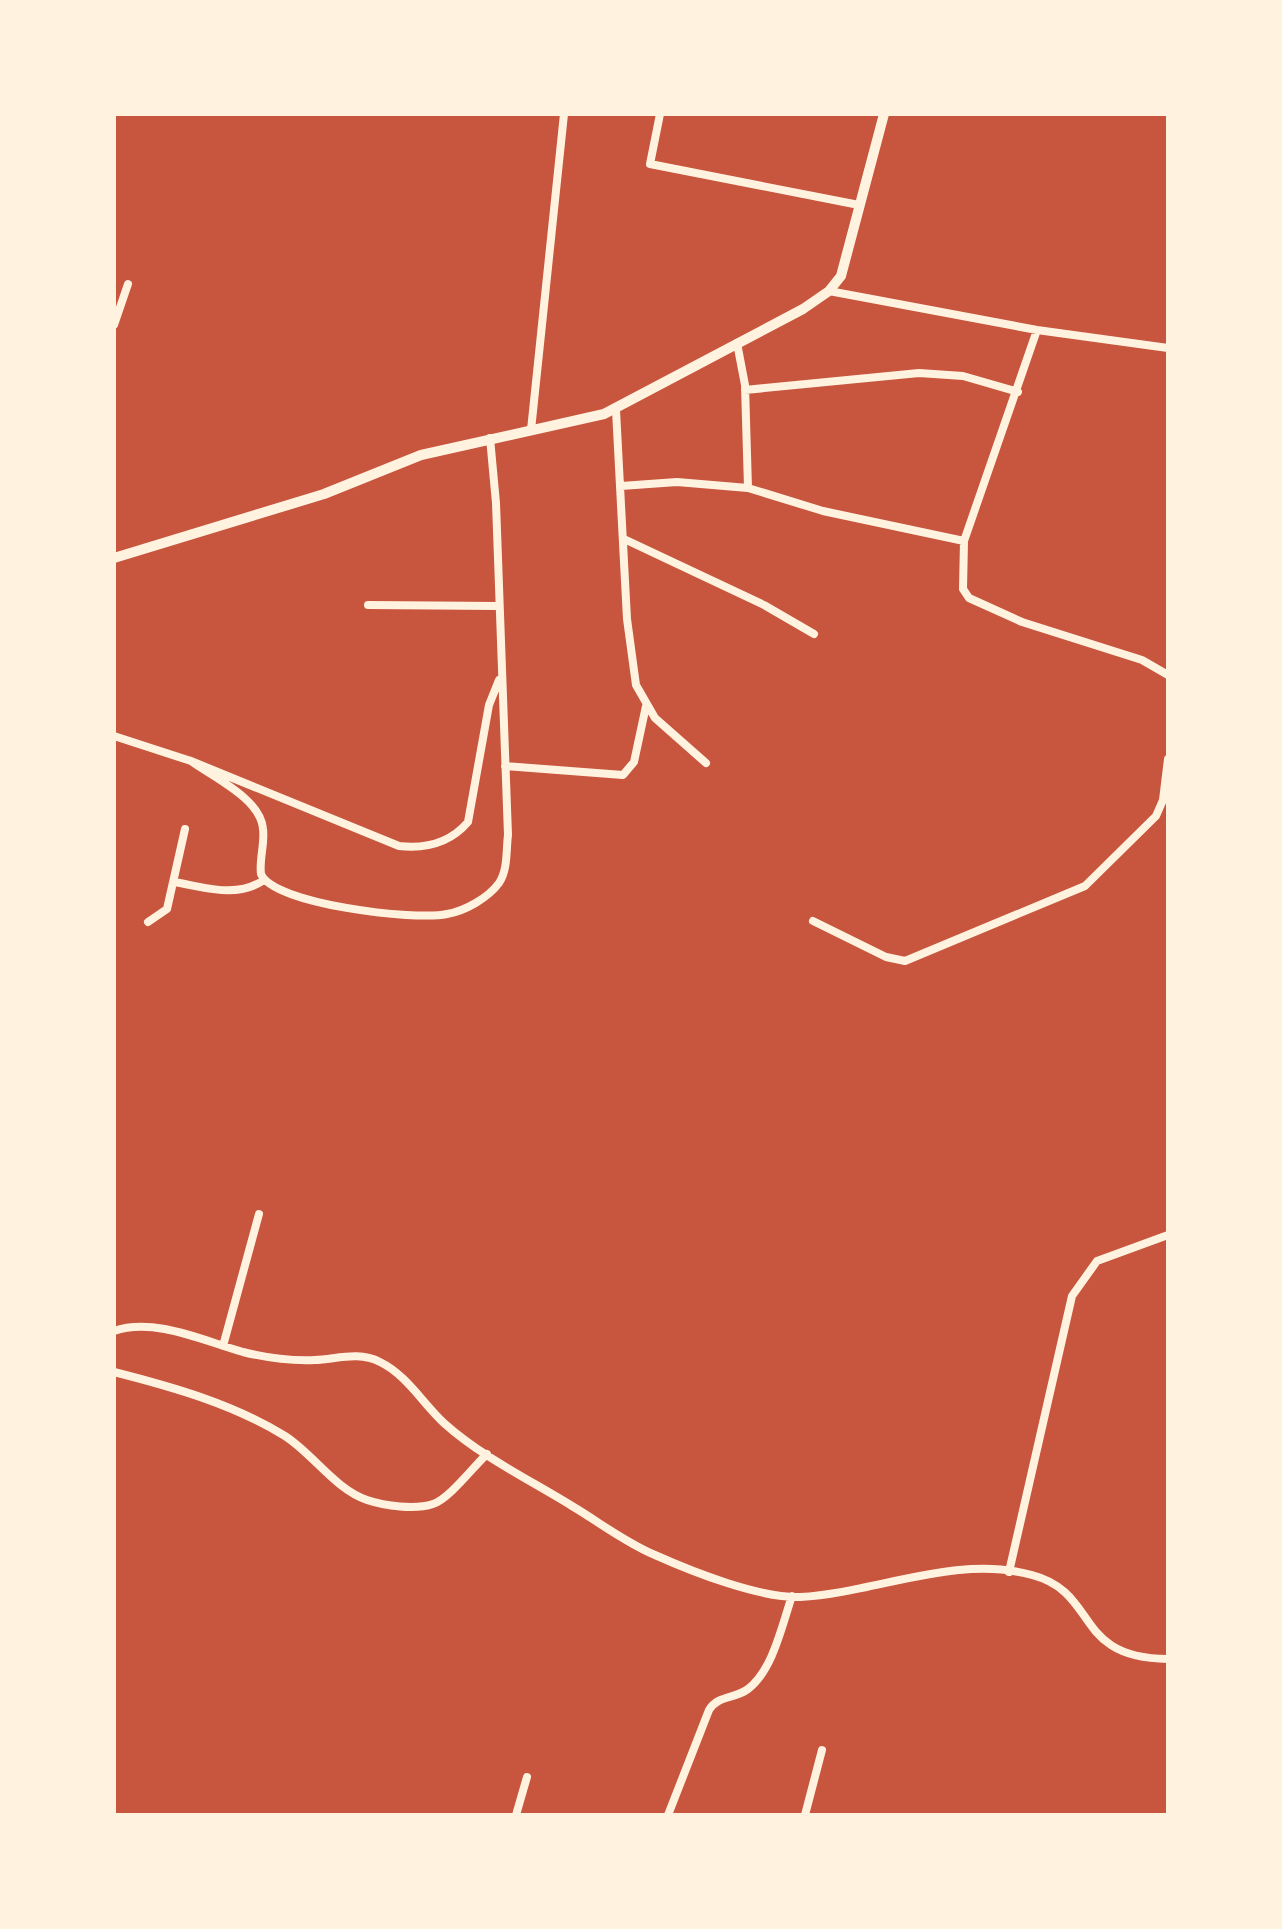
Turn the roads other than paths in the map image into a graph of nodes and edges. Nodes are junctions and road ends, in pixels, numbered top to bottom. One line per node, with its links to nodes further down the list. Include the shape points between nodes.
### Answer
1 (564, 114): 14 (street)
2 (660, 114): 4 (street, via 650,164)
3 (884, 114): 4 (street)
4 (859, 205): 6 (street, via 841,276)
5 (128, 284): 7 (street)
6 (829, 291): 8 (street); 9 (street)
7 (114, 325)
8 (1037, 330): 10 (street); 12 (street)
9 (737, 343): 11 (street); 13 (street)
10 (1168, 348)
11 (745, 390): 12 (street, via 919,373 963,376); 17 (street)
12 (1018, 392): 19 (street)
13 (616, 410): 14 (street); 16 (street)
14 (531, 430): 15 (street)
15 (490, 438): 20 (street, via 421,455 324,494); 22 (street)
16 (621, 486): 17 (street, via 677,482); 18 (street)
17 (748, 488): 19 (street, via 823,511)
18 (624, 539): 23 (street); 26 (street, via 631,663)
19 (964, 541): 24 (street, via 960,582 969,598 1022,622)
20 (114, 558)
21 (368, 605): 22 (street)
22 (498, 606): 25 (street)
23 (814, 634)
24 (1168, 672)
25 (500, 680): 29 (street, via 489,705 468,822 454,835 424,848 399,846); 31 (street)
26 (646, 706): 30 (street); 31 (street, via 634,762 623,775)
27 (114, 736): 29 (street)
28 (1168, 759): 35 (street, via 1156,816 1102,871 1070,893 905,961)
29 (191, 761): 33 (street, via 260,815)
30 (706, 763)
31 (505, 766): 33 (street, via 504,871 497,885 460,910 410,917 298,896)
32 (185, 829): 34 (street)
33 (264, 880): 34 (street, via 235,892)
34 (174, 882): 36 (street, via 167,909)
35 (813, 921)
36 (148, 922)
37 (259, 1214): 40 (street)
38 (1168, 1235): 43 (street, via 1097,1261 1072,1296)
39 (114, 1331): 40 (street, via 135,1326 158,1329)
40 (223, 1346): 42 (street, via 282,1359 369,1357 395,1372 446,1424)
41 (114, 1372): 42 (street, via 194,1395 272,1428 368,1500 432,1504)
42 (487, 1454): 44 (street, via 653,1554 761,1591)
43 (1009, 1572): 44 (street, via 960,1569 863,1589); 45 (street, via 1044,1578 1066,1592 1096,1635 1114,1649)
44 (792, 1596): 49 (street, via 764,1669 747,1690 716,1701 709,1710)
45 (1168, 1659)
46 (822, 1750): 50 (street)
47 (527, 1777): 48 (street)
48 (516, 1815)
49 (668, 1815)
50 (805, 1815)

